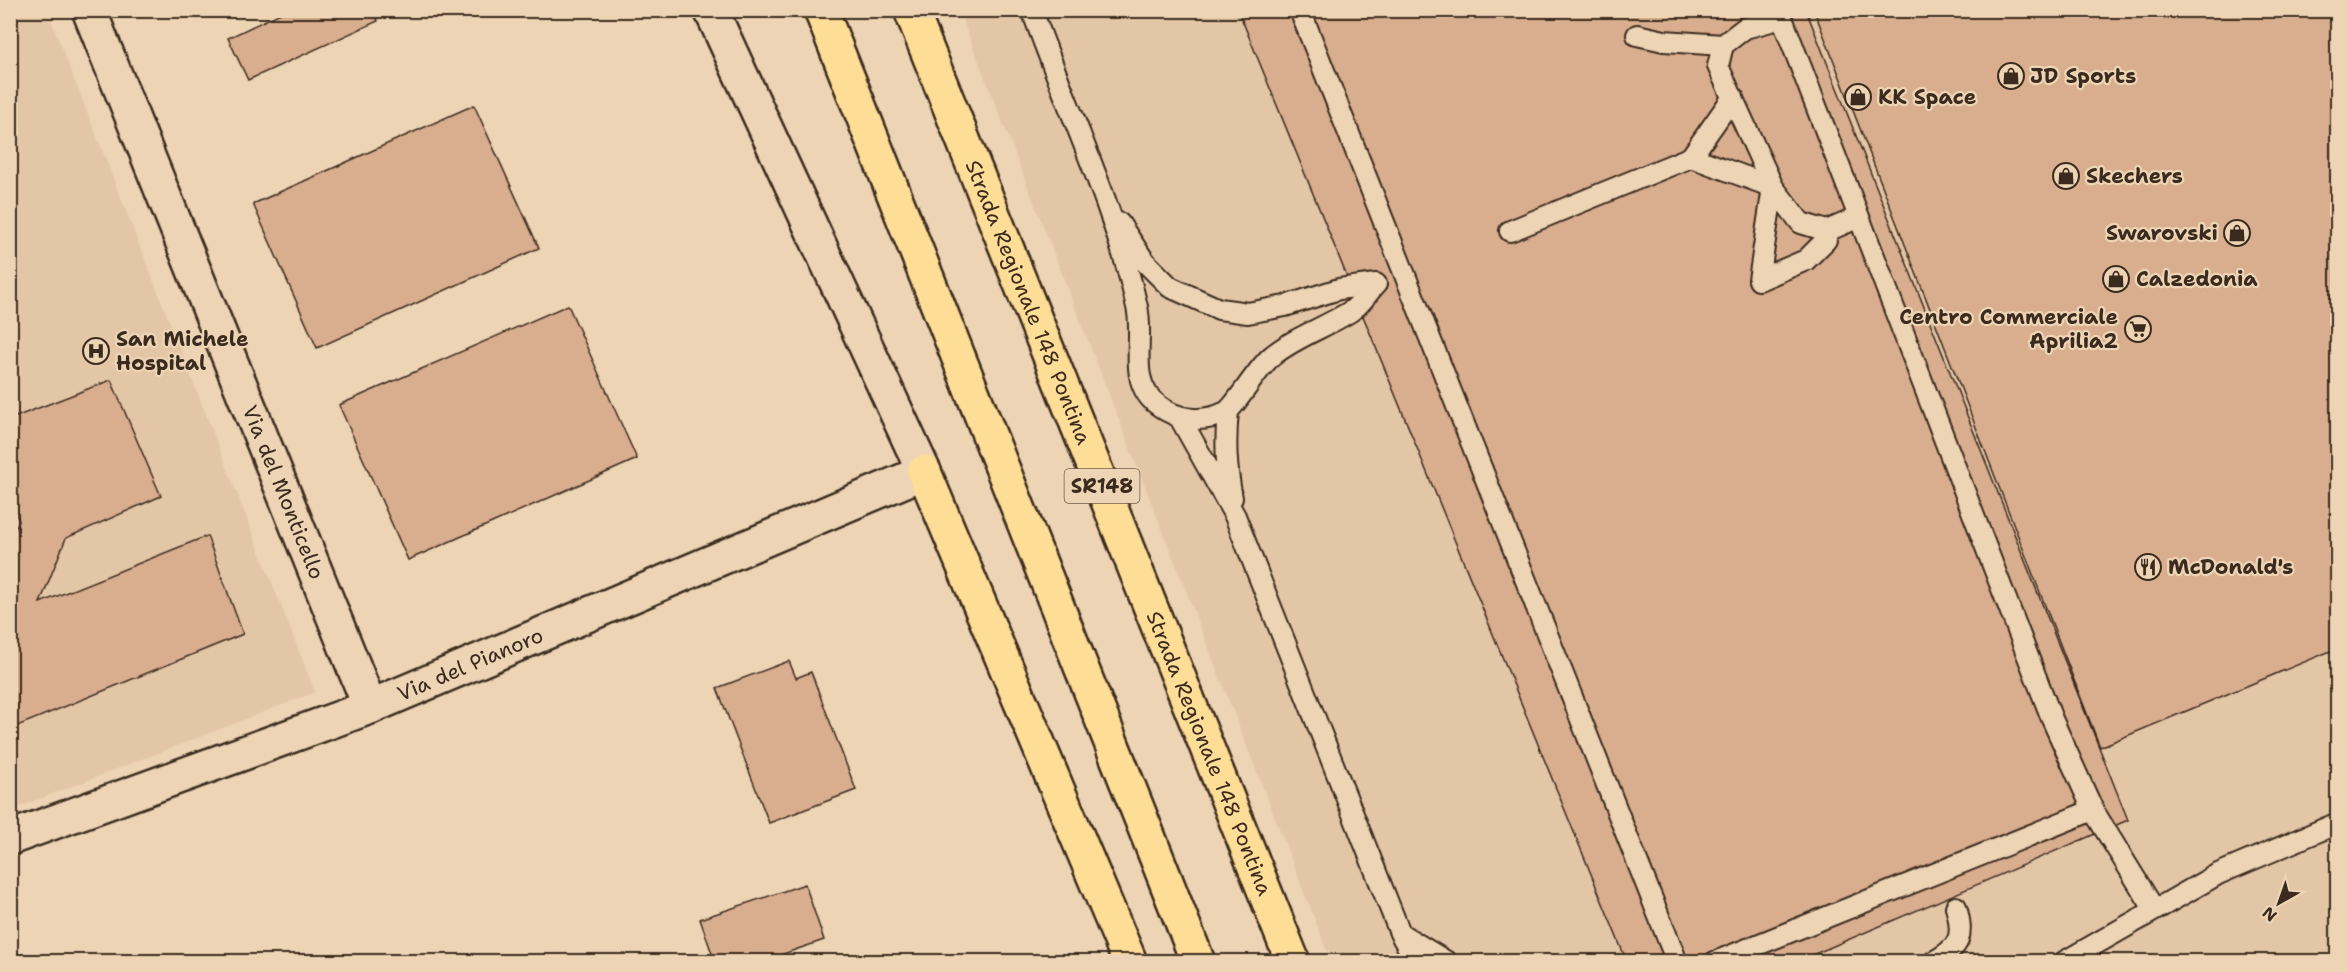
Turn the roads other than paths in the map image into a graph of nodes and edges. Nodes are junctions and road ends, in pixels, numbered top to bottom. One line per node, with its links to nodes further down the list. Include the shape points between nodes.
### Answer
1 (88, 10): 22 (street, Via del Monticello)
2 (711, 10): 20 (street)
3 (821, 10): 30 (highway)
4 (911, 10): 31 (highway, Strada Regionale 148 Pontina / SR148)
5 (1032, 10): 14 (lane)
6 (1300, 10): 34 (lane)
7 (1762, 10): 8 (lane)
8 (1780, 14): 10 (lane, via 1745,28); 15 (lane)
9 (1637, 35): 10 (lane)
10 (1723, 45): 11 (lane, via 1718,66)
11 (1733, 97): 12 (lane); 13 (lane)
12 (1691, 157): 13 (lane); 16 (lane)
13 (1773, 187): 17 (lane, via 1801,223); 17 (lane, via 1759,280 1806,260 1826,240)
14 (1108, 206): 18 (lane, via 1145,262 1170,287 1219,309 1248,312 1284,306 1339,289 1376,284 1353,310 1273,355); 19 (lane, via 1138,310 1138,366 1144,387 1156,405)
15 (1858, 217): 17 (lane); 23 (lane, via 2052,719)
16 (1510, 231)
17 (1827, 231)
18 (1228, 411): 19 (lane, via 1206,419); 21 (lane, via 1226,467)
19 (1180, 418): 21 (lane)
20 (924, 472): 22 (street, Via del Pianoro); 29 (highway)
21 (1235, 516): 28 (lane)
22 (370, 707): 25 (street, Via del Pianoro)
23 (2093, 810): 27 (lane); 35 (lane)
24 (2337, 823): 27 (lane, via 2218,874)
25 (10, 838)
26 (1956, 907): 36 (lane, via 1960,937)
27 (2154, 909): 37 (lane)
28 (1400, 933): 32 (lane); 33 (lane)
29 (1130, 962)
30 (1198, 962)
31 (1293, 962)
32 (1416, 962)
33 (1447, 962)
34 (1677, 962)
35 (1714, 962)
36 (1933, 962)
37 (2064, 962)

